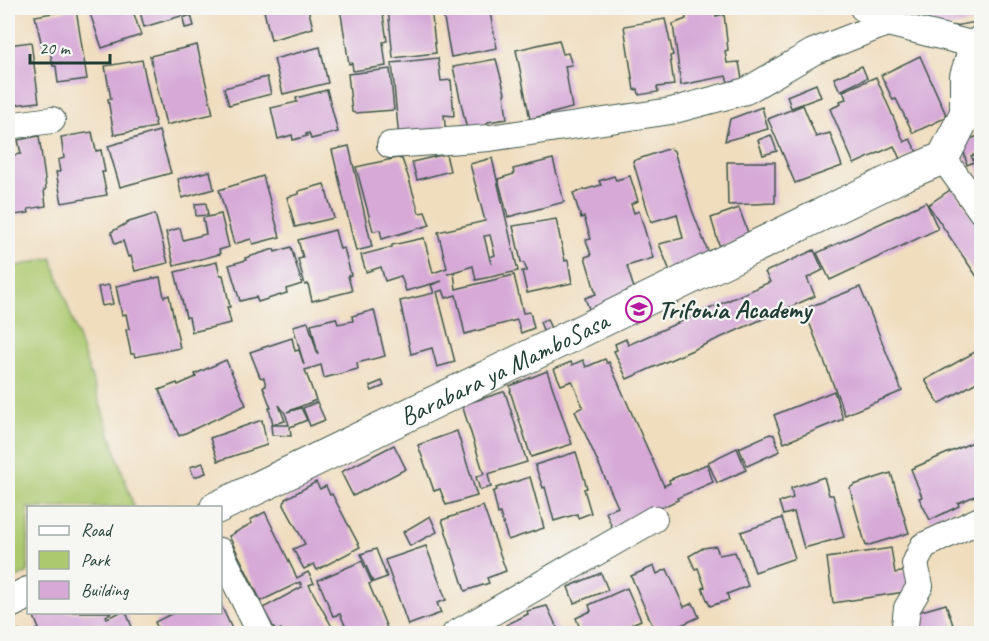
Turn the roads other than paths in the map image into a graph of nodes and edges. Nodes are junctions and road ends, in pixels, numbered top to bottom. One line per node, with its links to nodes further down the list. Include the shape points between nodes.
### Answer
1 (863, 8): 2 (street)
2 (887, 23): 3 (street); 6 (street, via 813,52 746,91 671,111 490,138)
3 (979, 43): 7 (street, via 966,76 966,113)
4 (52, 120): 5 (street)
5 (8, 126)
6 (390, 146)
7 (944, 158): 8 (street); 9 (street, Barabara ya MamboSasa)
8 (981, 212)
9 (218, 506)
10 (654, 519): 16 (street)
11 (981, 519): 17 (street, via 923,546 915,564 920,586 907,608)
12 (222, 556): 15 (street)
13 (27, 594): 14 (street)
14 (8, 603)
15 (261, 633)
16 (455, 633)
17 (904, 633)

